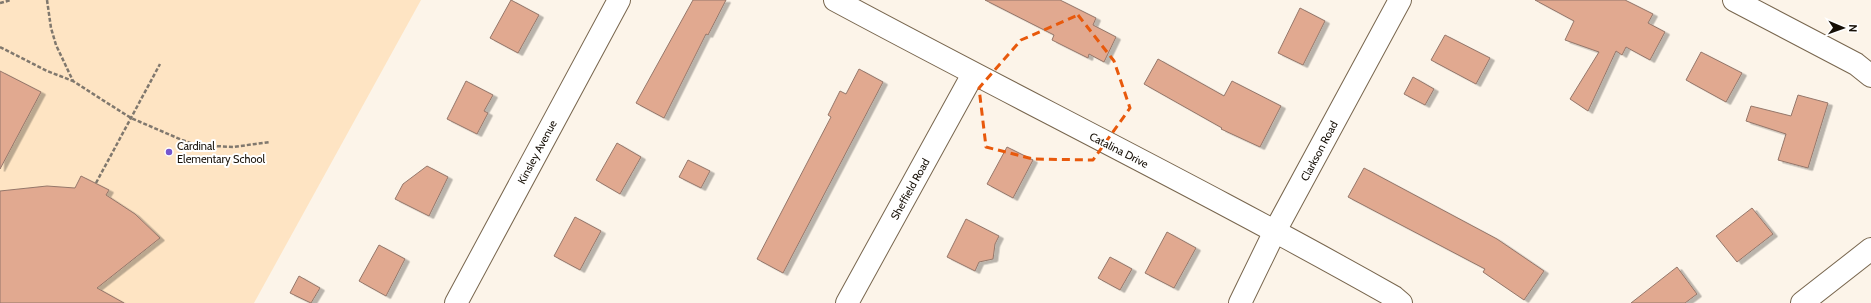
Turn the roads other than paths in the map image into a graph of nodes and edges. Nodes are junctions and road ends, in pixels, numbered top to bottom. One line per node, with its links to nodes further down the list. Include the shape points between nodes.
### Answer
1 (619, 0): 9 (street, Kinsley Avenue)
2 (835, 0): 5 (street, Catalina Drive)
3 (1400, 0): 7 (street, Clarkson Road)
4 (1734, 0): 6 (street, via 1856,64)
5 (973, 74): 7 (street, Catalina Drive); 10 (street, Sheffield Road)
6 (1871, 76)
7 (1275, 231): 11 (street, Clarkson Road); 12 (street, Catalina Drive)
8 (1871, 249): 13 (street)
9 (456, 303)
10 (847, 303)
11 (1240, 303)
12 (1401, 303)
13 (1802, 303)

